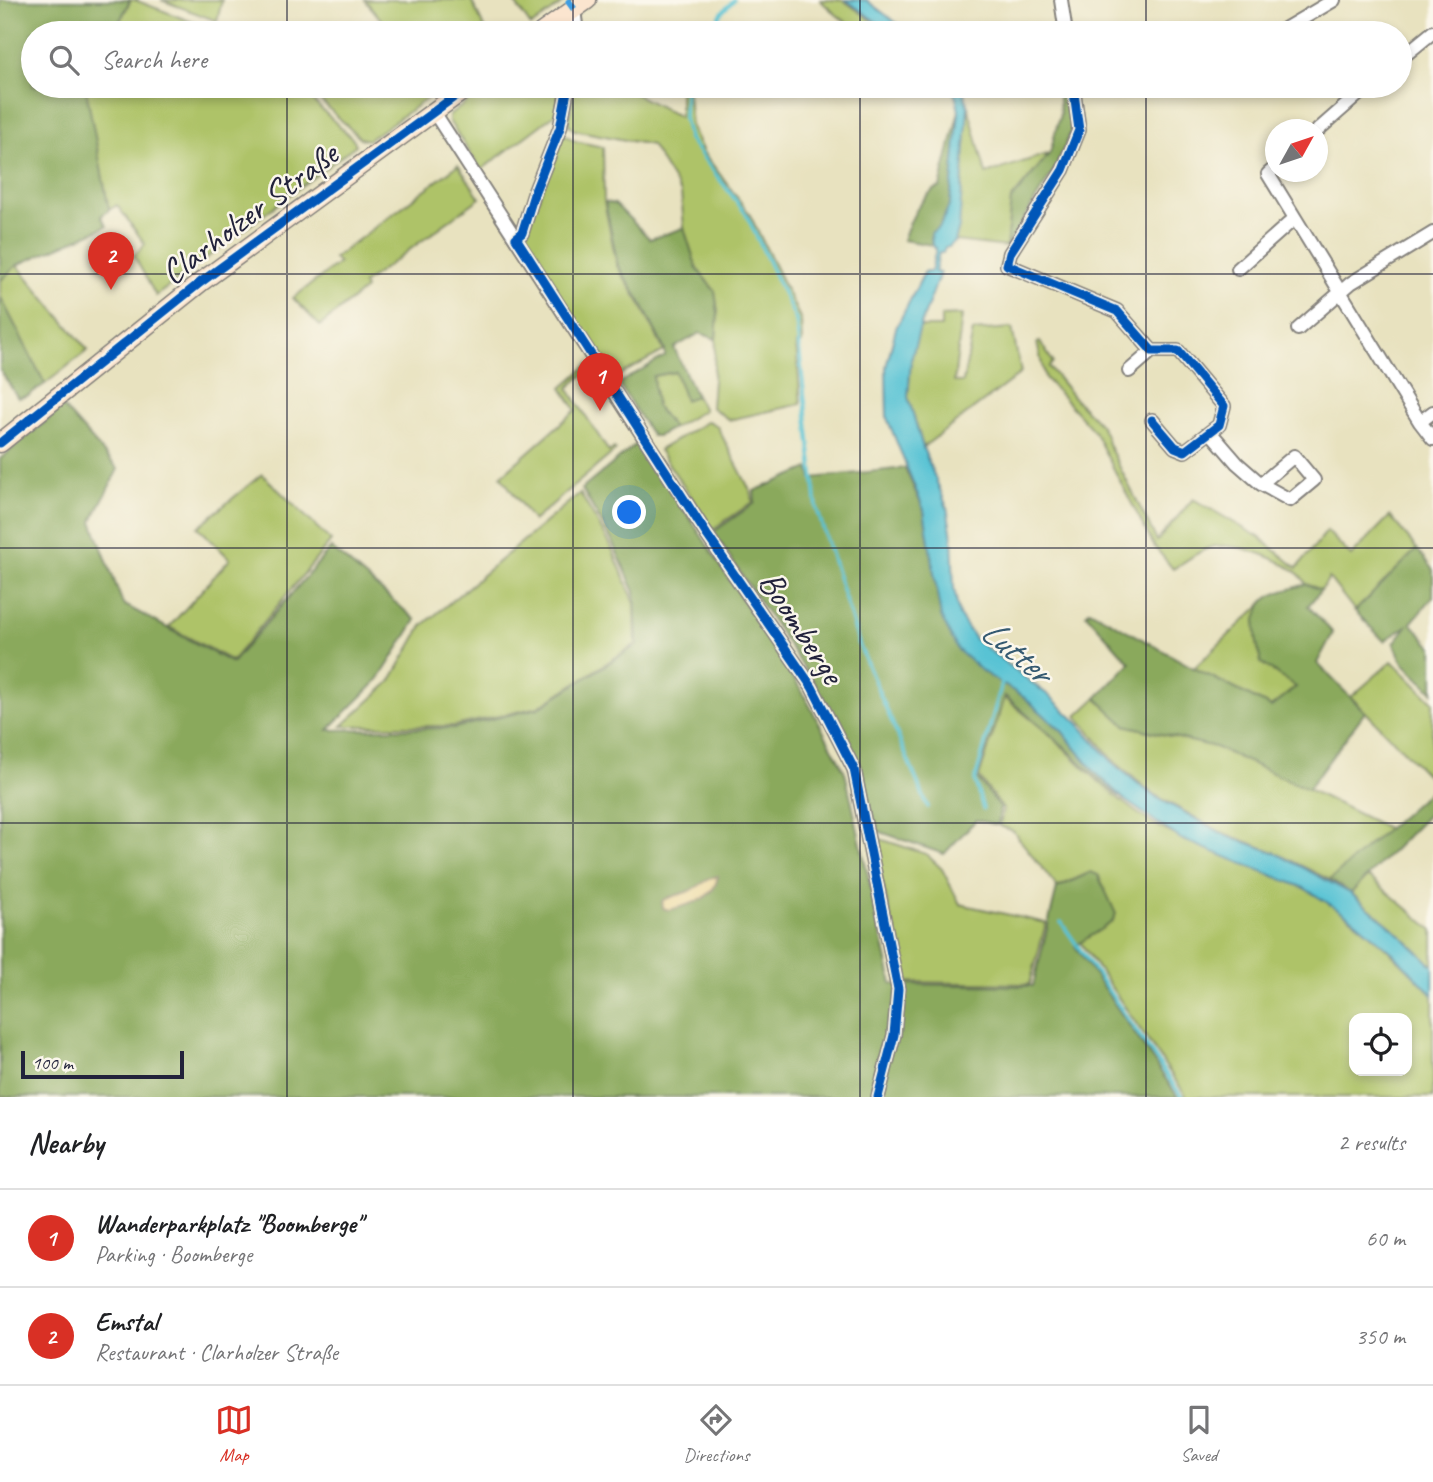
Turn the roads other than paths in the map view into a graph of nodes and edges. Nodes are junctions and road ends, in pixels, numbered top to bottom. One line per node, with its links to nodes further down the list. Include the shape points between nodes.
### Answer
1 (1061, 0): 5 (street)
2 (1334, 0): 6 (street)
3 (580, 5): 4 (street)
4 (558, 21)
5 (1064, 21)
6 (1298, 21)
7 (1433, 32): 8 (street)
8 (1412, 49)
9 (452, 98): 13 (street, Clarholzer Straße)
10 (566, 98): 18 (street, via 560,128 522,233)
11 (1075, 98): 22 (street, via 1079,130 1063,170 1010,253 1007,265 1117,311)
12 (1354, 98): 14 (street)
13 (433, 112): 18 (street, Boomberge); 29 (street, Clarholzer Straße, via 201,282)
14 (1328, 121)
15 (1278, 182): 16 (street)
16 (1295, 218): 19 (street); 20 (street)
17 (1433, 233): 20 (street)
18 (516, 238): 31 (street, Boomberge, via 707,535 812,687 854,769 898,989 894,1035)
19 (1238, 269)
20 (1341, 292): 21 (street); 26 (street)
21 (1298, 329)
22 (1152, 351): 23 (street); 27 (street, via 1178,351 1224,406 1219,425)
23 (1129, 370)
24 (1433, 412): 26 (street)
25 (1152, 420): 27 (street, via 1180,450 1191,448)
26 (1420, 422): 28 (street)
27 (1211, 433): 30 (street)
28 (1433, 439)
29 (0, 443)
30 (1261, 484)
31 (878, 1097)

